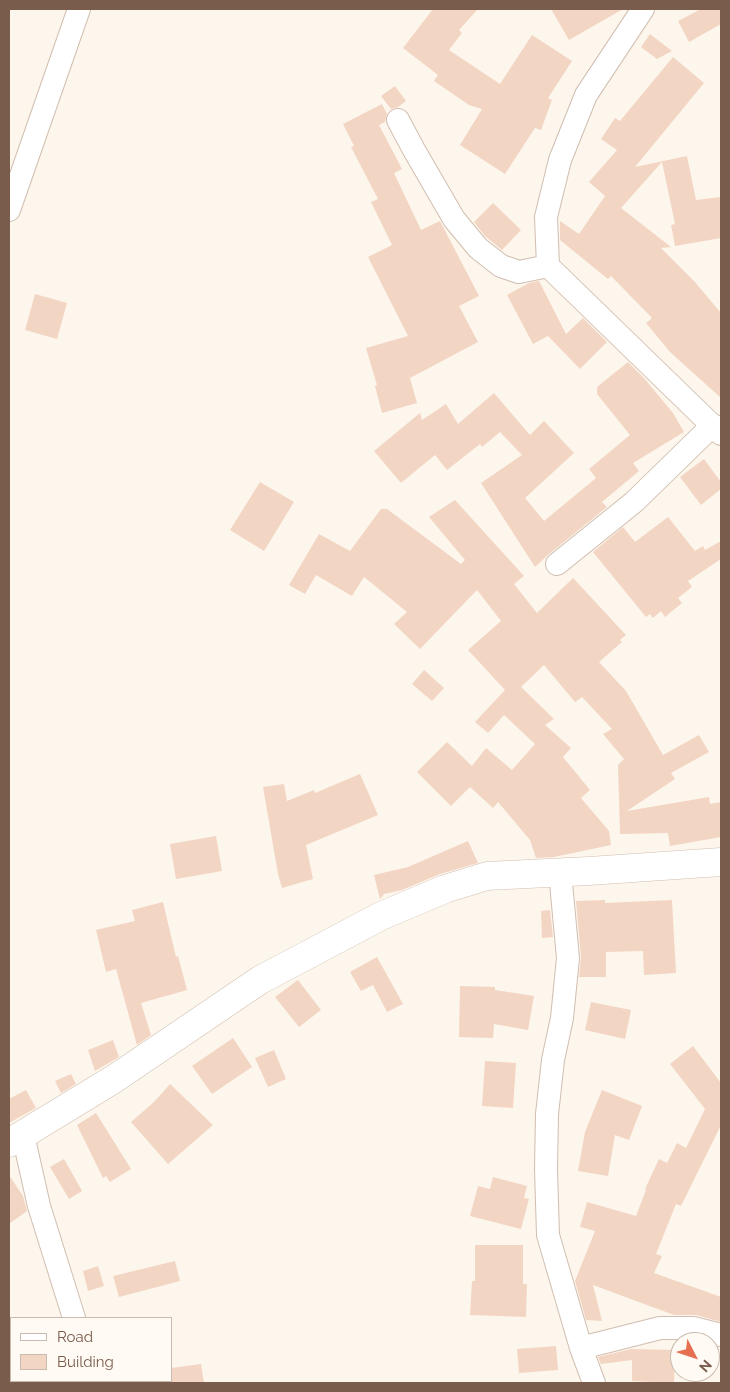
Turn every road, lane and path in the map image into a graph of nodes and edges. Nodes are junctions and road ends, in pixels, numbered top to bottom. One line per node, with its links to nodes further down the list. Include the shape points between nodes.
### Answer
1 (79, 9): 4 (street)
2 (643, 9): 5 (street, via 586,95 560,160 546,218)
3 (398, 120): 5 (street, via 454,219 478,248 501,266 519,272)
4 (9, 210)
5 (548, 266): 6 (street)
6 (717, 430): 7 (street)
7 (557, 564)
8 (721, 862): 9 (street)
9 (560, 872): 10 (street, via 487,876 445,889 381,916 260,980 114,1079); 13 (street, via 568,958 547,1114 548,1235)
10 (16, 1139): 11 (street)
11 (74, 1317)
12 (721, 1335): 13 (street, via 693,1328 660,1328)
13 (580, 1348): 14 (street)
14 (594, 1383)

